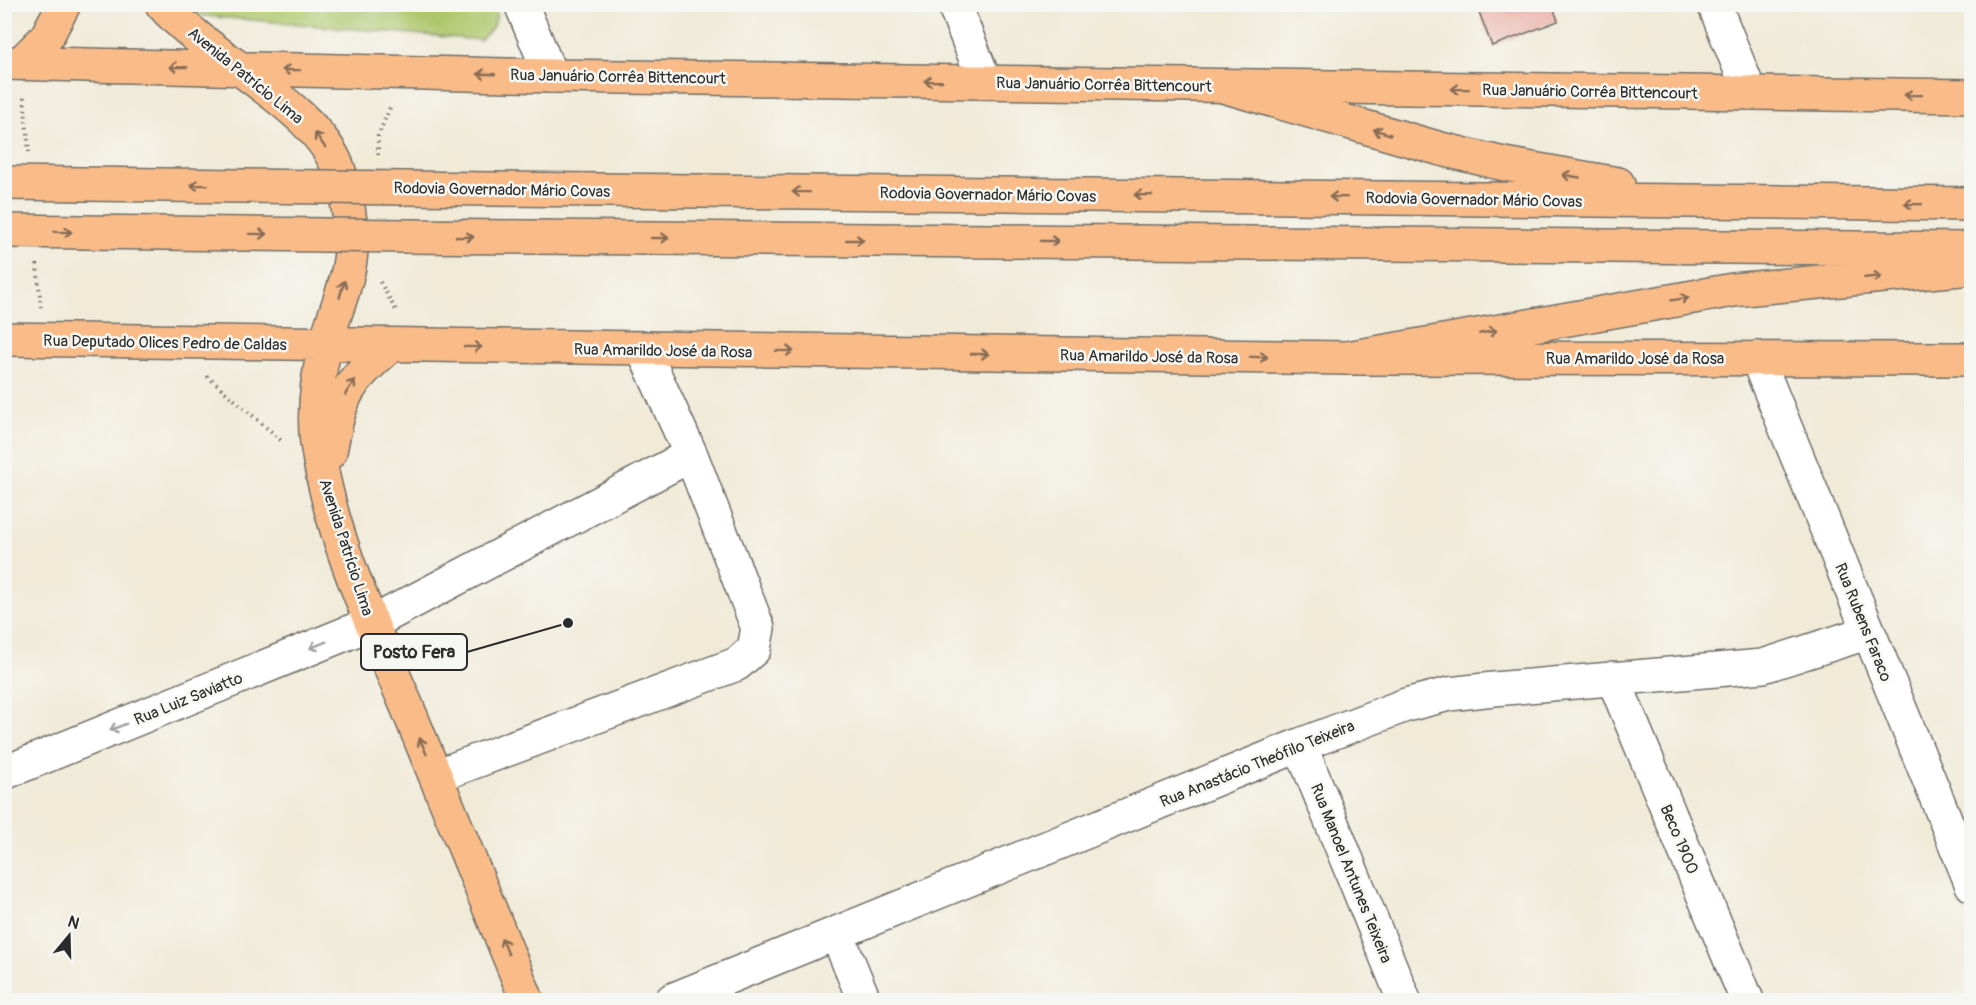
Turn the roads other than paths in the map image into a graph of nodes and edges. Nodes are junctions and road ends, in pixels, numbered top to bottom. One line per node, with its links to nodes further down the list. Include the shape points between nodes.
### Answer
1 (64, 4): 6 (main road, via 46,38)
2 (162, 4): 7 (main road, Avenida Patrício Lima)
3 (521, 4): 8 (street)
4 (954, 4): 9 (street)
5 (1714, 4): 11 (street)
6 (13, 63): 7 (main road, Rua Januário Corrêa Bittencourt, one-way to 6)
7 (236, 69): 8 (main road, Rua Januário Corrêa Bittencourt, one-way to 7); 20 (main road, Avenida Patrício Lima, one-way to 7, via 351,252 350,213 337,166 317,134 291,107)
8 (551, 76): 9 (main road, Rua Januário Corrêa Bittencourt, one-way to 8)
9 (985, 82): 10 (main road, Rua Januário Corrêa Bittencourt)
10 (1223, 86): 11 (main road, Rua Januário Corrêa Bittencourt, one-way to 10); 14 (main road, one-way to 10, via 1504,164)
11 (1750, 93): 12 (main road, Rua Januário Corrêa Bittencourt, one-way to 11)
12 (1971, 96)
13 (4, 183): 14 (main road, Rodovia Governador Mário Covas, one-way to 13, bridge)
14 (1712, 201): 15 (main road, Rodovia Governador Mário Covas, one-way to 14)
15 (1971, 204)
16 (4, 231): 17 (main road, one-way to 17, bridge)
17 (1971, 249)
18 (1971, 268): 23 (main road, one-way to 18, via 1733,290)
19 (4, 339): 20 (main road, Rua Deputado Olices Pedro de Caldas)
20 (326, 345): 21 (main road, Rua Amarildo José da Rosa); 27 (main road, Avenida Patrício Lima, via 317,401 317,440)
21 (390, 346): 22 (main road, Rua Amarildo José da Rosa, one-way to 22); 27 (main road, one-way to 21, via 346,391 358,373)
22 (643, 349): 23 (main road, Rua Amarildo José da Rosa, one-way to 23); 26 (street)
23 (1347, 358): 24 (main road, Rua Amarildo José da Rosa)
24 (1757, 358): 25 (main road, Rua Amarildo José da Rosa); 29 (street, Rua Rubens Faraco)
25 (1971, 359)
26 (691, 455): 28 (street, Rua Luiz Saviatto); 33 (street, via 758,628 754,649 737,664)
27 (324, 483): 28 (main road, Avenida Patrício Lima)
28 (372, 623): 32 (street, Rua Luiz Saviatto, one-way to 32); 33 (main road, Avenida Patrício Lima, one-way to 28)
29 (1869, 632): 30 (street, Rua Anastácio Theófilo Teixeira, via 1763,666); 34 (street, Rua Rubens Faraco)
30 (1613, 678): 31 (street, Rua Anastácio Theófilo Teixeira, via 1449,694 1368,718); 40 (street, Beco 1900)
31 (1300, 745): 35 (street, Rua Anastácio Theófilo Teixeira); 39 (street, Rua Manoel Antunes Teixeira)
32 (4, 773)
33 (436, 777): 36 (main road, Avenida Patrício Lima, one-way to 33)
34 (1971, 885)
35 (837, 934): 37 (street, Rua Anastácio Theófilo Teixeira); 38 (street)
36 (527, 1000)
37 (672, 1000)
38 (864, 1000)
39 (1404, 1000)
40 (1747, 1000)

